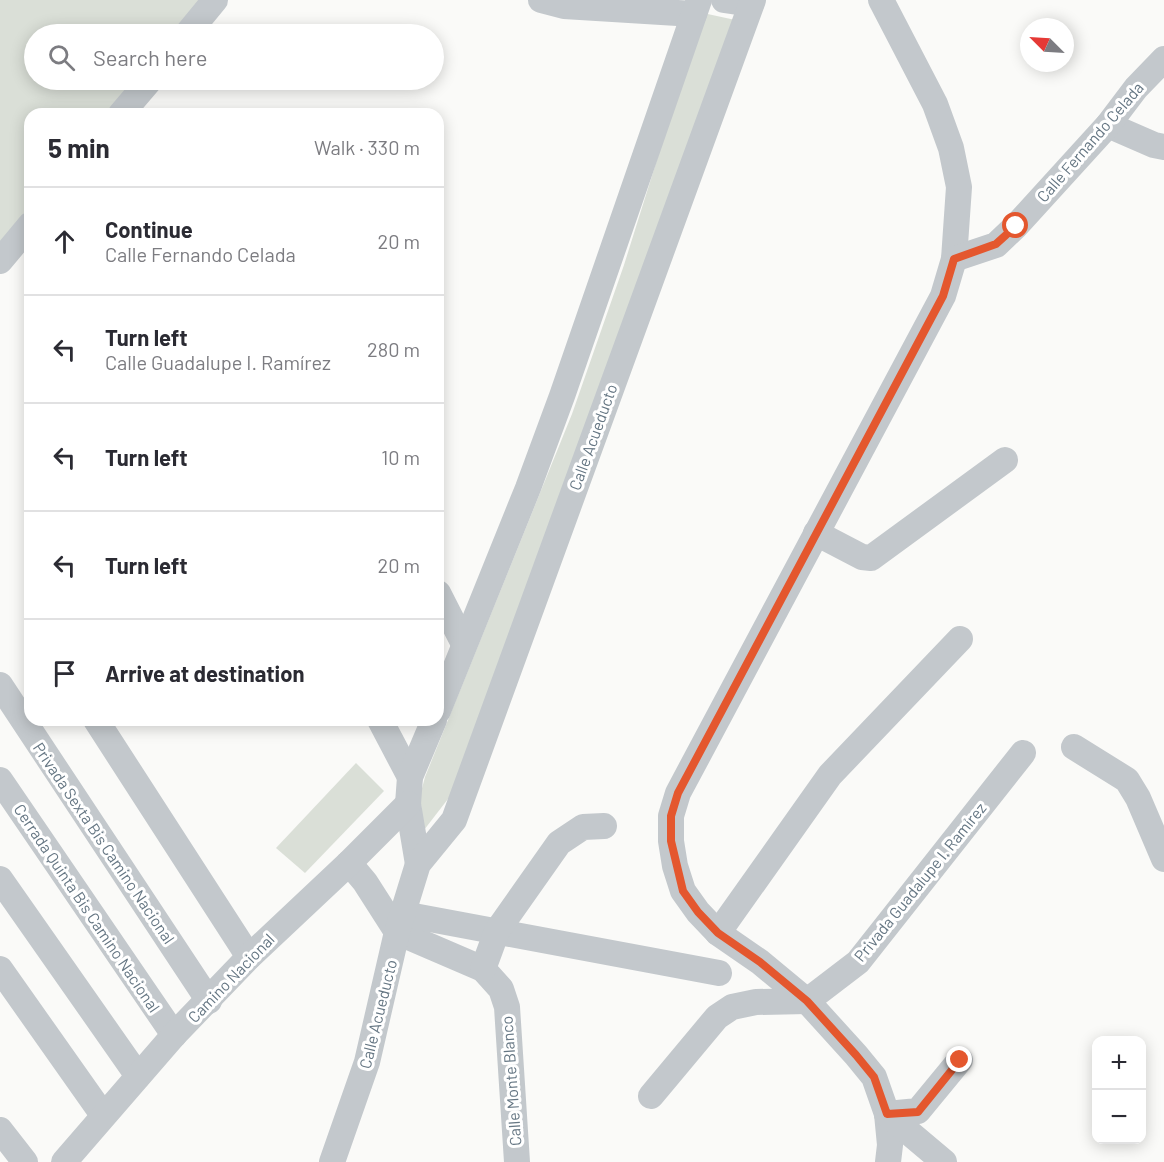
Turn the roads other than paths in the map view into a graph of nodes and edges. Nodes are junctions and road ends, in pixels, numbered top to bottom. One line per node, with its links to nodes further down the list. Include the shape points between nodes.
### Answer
1 (215, 0): 7 (street)
2 (541, 0): 6 (street, via 564,6)
3 (724, 0): 5 (street)
4 (880, 0): 14 (street, via 934,105 951,148 958,187)
5 (752, 2): 36 (street, Calle Acueducto, via 454,820)
6 (697, 7): 20 (street, via 562,396)
7 (195, 24)
8 (1164, 59): 11 (street, Calle Fernando Celada)
9 (141, 90): 10 (street)
10 (126, 108)
11 (1108, 125): 12 (street); 14 (street, Calle Fernando Celada, via 996,244)
12 (1164, 147)
13 (24, 232): 15 (street)
14 (954, 259): 17 (street, via 943,296)
15 (0, 261)
16 (1005, 460): 17 (street, via 871,558)
17 (816, 533): 40 (street, via 678,793 671,816 671,841 683,891)
18 (444, 605): 20 (street)
19 (960, 639): 40 (street, via 830,775)
20 (464, 644): 22 (street)
21 (0, 685): 23 (street, Privada Sexta Bis Camino Nacional)
22 (444, 696)
23 (24, 721)
24 (27, 726): 45 (street, Privada Sexta Bis Camino Nacional)
25 (100, 726): 41 (street)
26 (383, 726): 30 (street)
27 (431, 726): 30 (street, Calle Acueducto)
28 (1074, 747): 34 (street, via 1127,780)
29 (1023, 753): 46 (street, Privada Guadalupe I. Ramírez, via 858,962)
30 (410, 777): 32 (street, Calle Acueducto)
31 (0, 780): 47 (street, Cerrada Quinta Bis Camino Nacional)
32 (408, 804): 35 (street, Camino Nacional); 36 (street, Calle Acueducto)
33 (604, 826): 39 (street, via 583,827 559,843)
34 (1164, 859)
35 (350, 863): 38 (street); 41 (street, Camino Nacional)
36 (418, 864): 38 (street, Calle Acueducto)
37 (0, 879): 49 (street)
38 (400, 923): 39 (street); 43 (street, Calle Monte Blanco); 56 (street, Calle Acueducto, via 367,1062)
39 (497, 931): 43 (street); 44 (street)
40 (718, 933): 46 (street)
41 (249, 957): 45 (street, Camino Nacional)
42 (0, 969): 52 (street)
43 (483, 969): 57 (street, Calle Monte Blanco, via 501,988 507,1007)
44 (719, 973)
45 (209, 1000): 47 (street, Camino Nacional)
46 (807, 1001): 50 (street, via 756,1002 732,1007 717,1017); 51 (street, via 874,1077)
47 (174, 1035): 49 (street, Camino Nacional)
48 (960, 1060): 51 (street, via 918,1112)
49 (138, 1076): 52 (street, Camino Nacional)
50 (651, 1096)
51 (887, 1114): 58 (street); 59 (street)
52 (103, 1115): 55 (street, Camino Nacional)
53 (0, 1130): 54 (street)
54 (26, 1162)
55 (64, 1162)
56 (332, 1162)
57 (517, 1162)
58 (888, 1162)
59 (944, 1162)

